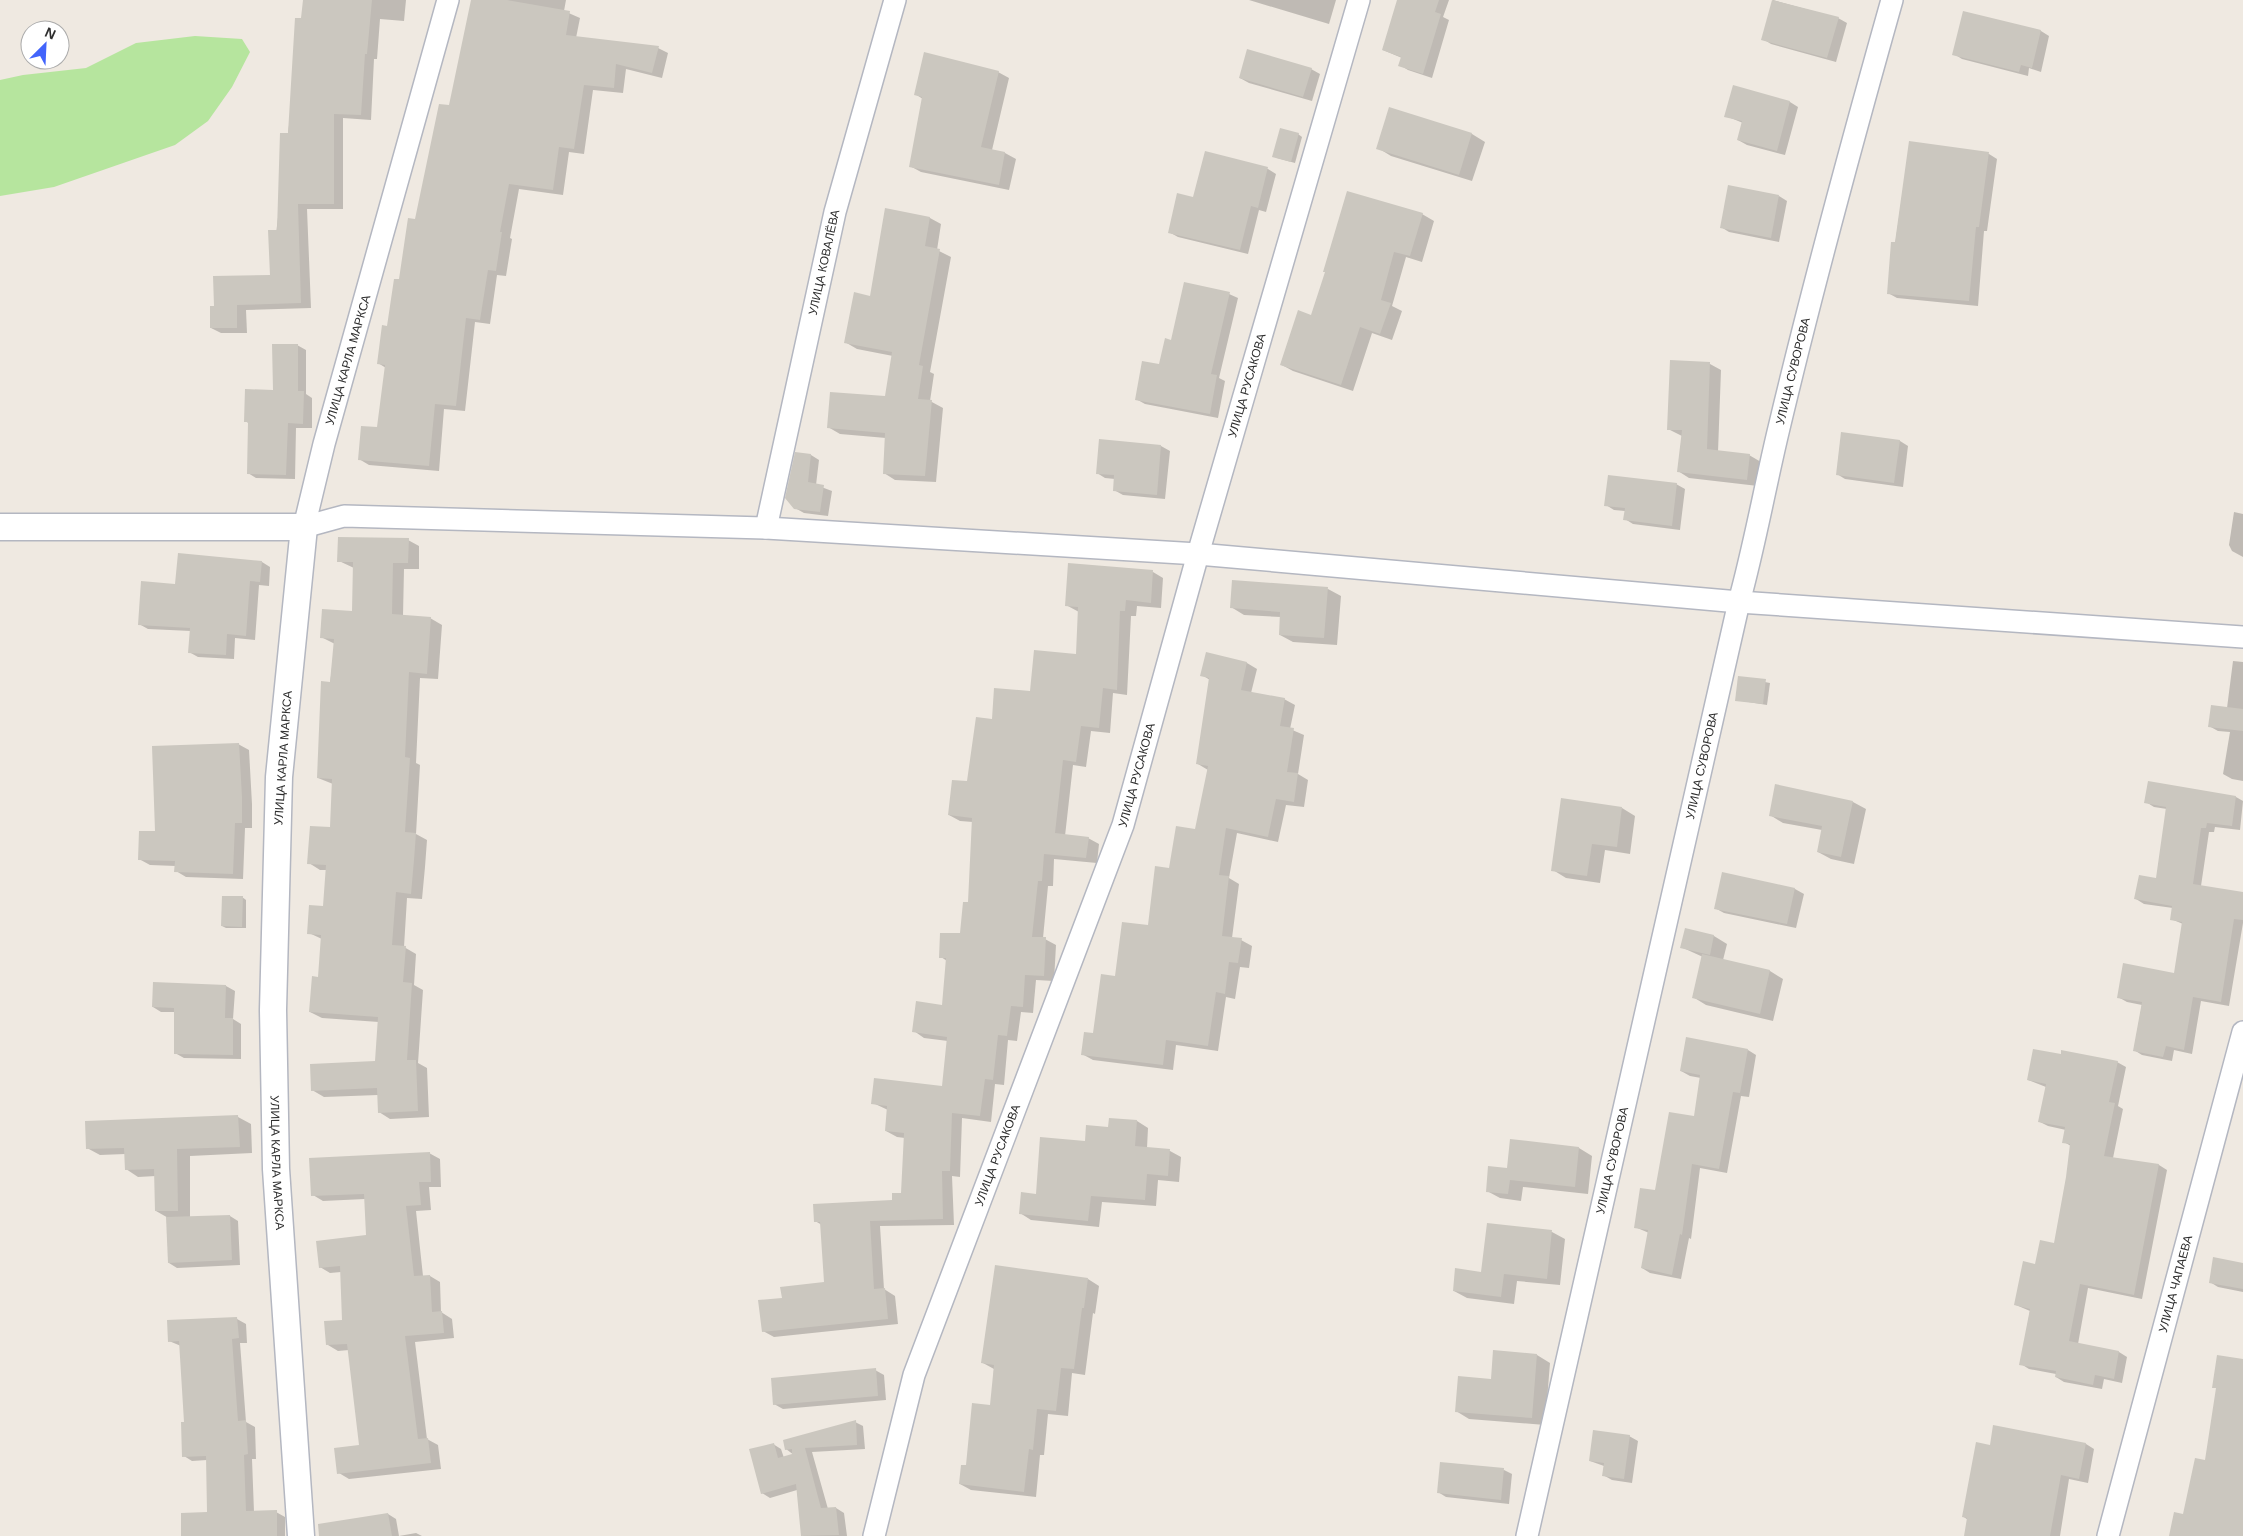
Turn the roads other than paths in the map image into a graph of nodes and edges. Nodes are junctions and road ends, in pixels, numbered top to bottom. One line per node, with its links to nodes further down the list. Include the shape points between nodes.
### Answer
1 (448, 0): 6 (street, УЛИЦА КАРЛА МАРКСА, via 324,444)
2 (895, 0): 7 (street, УЛИЦА КОВАЛЁВА, via 836,212)
3 (1359, 0): 8 (street, УЛИЦА РУСАКОВА)
4 (1892, 0): 9 (street, УЛИЦА СУВОРОВА, via 1845,167 1778,429 1754,547)
5 (0, 527): 6 (street)
6 (304, 527): 7 (street, via 344,516); 12 (street, УЛИЦА КАРЛА МАРКСА, via 279,777 273,1010 276,1169)
7 (766, 528): 8 (street)
8 (1198, 554): 9 (street); 13 (street, УЛИЦА РУСАКОВА, via 1123,826 914,1375)
9 (1739, 602): 10 (street); 14 (street, УЛИЦА СУВОРОВА)
10 (2243, 637)
11 (2243, 1032): 15 (street, УЛИЦА ЧАПАЕВА)
12 (301, 1536)
13 (874, 1536)
14 (1527, 1536)
15 (2108, 1536)

